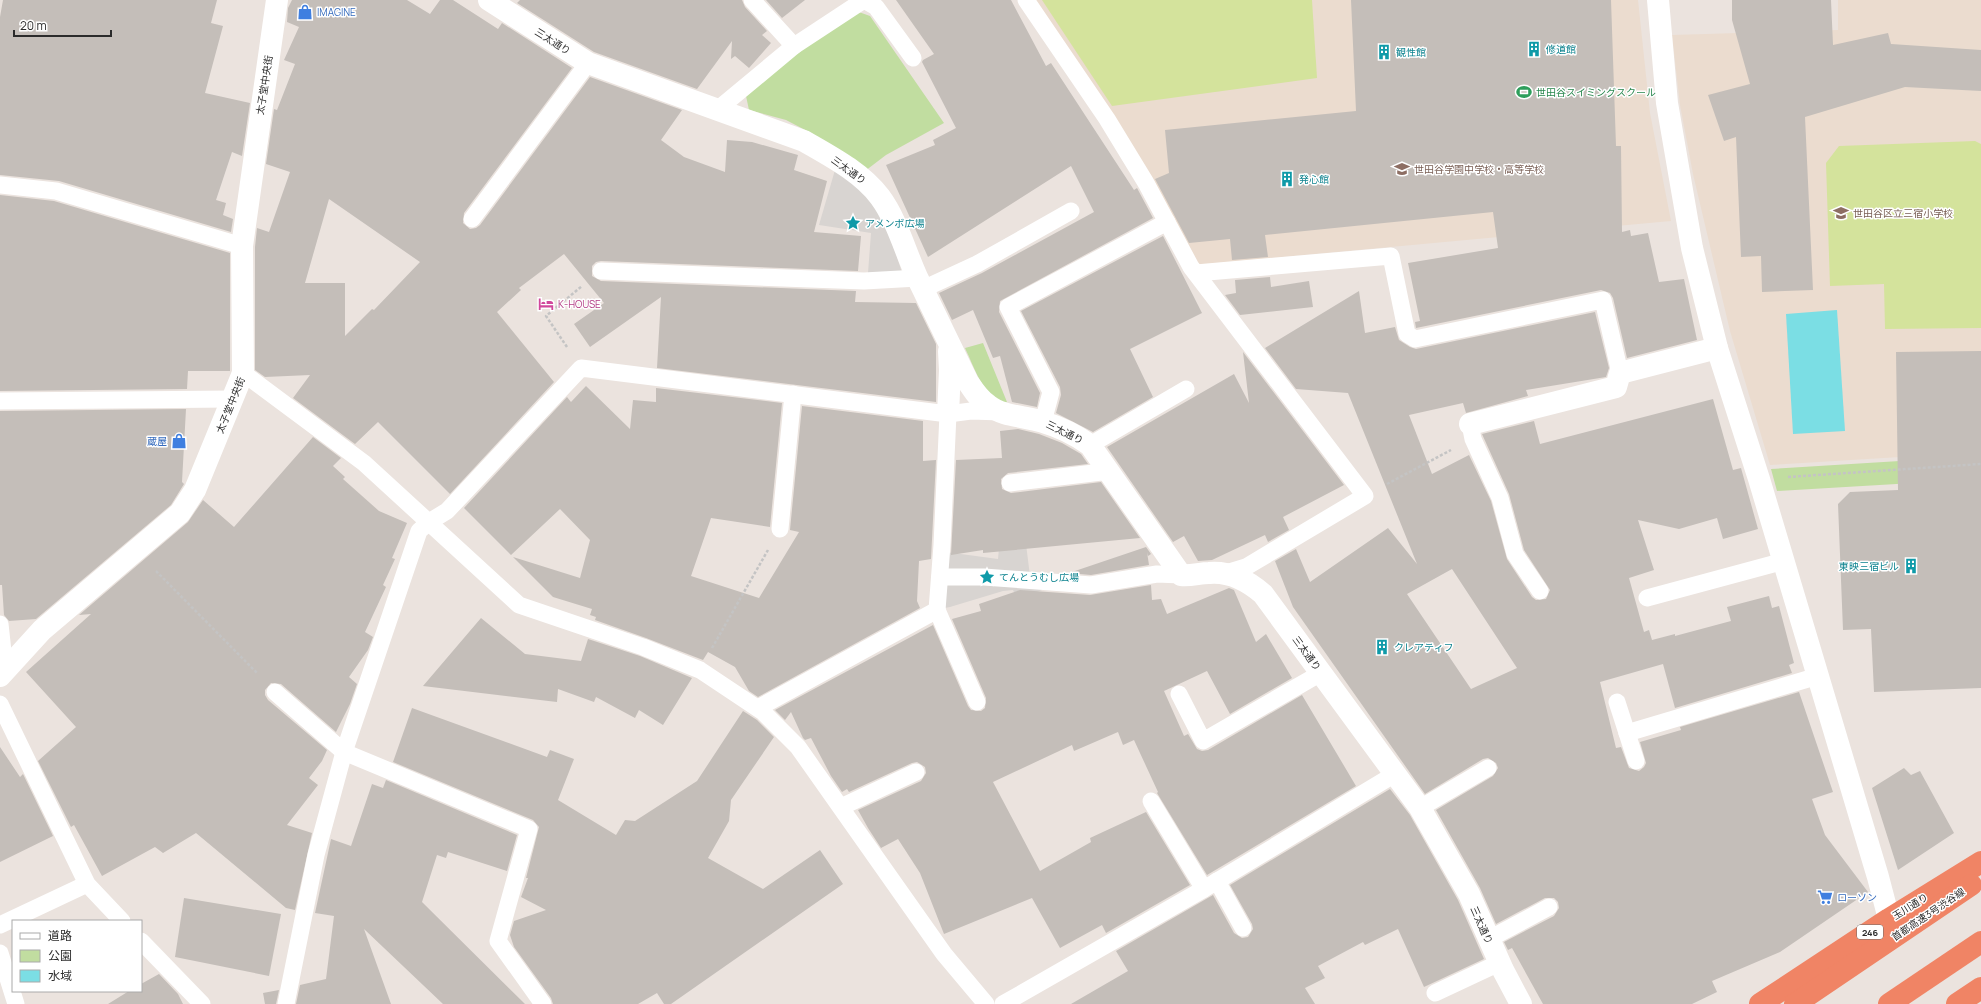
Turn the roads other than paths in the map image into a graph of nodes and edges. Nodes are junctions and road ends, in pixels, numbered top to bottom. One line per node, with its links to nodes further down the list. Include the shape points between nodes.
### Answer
1 (277, 0): 14 (street, 太子堂中央街)
2 (752, 0): 6 (lane)
3 (1026, 0): 13 (lane, via 1107,119)
4 (1658, 0): 19 (street, via 1667,103 1692,248)
5 (496, 2): 8 (street, 三太通り)
6 (794, 46): 7 (lane, via 864,0 876,7); 9 (lane)
7 (913, 58)
8 (588, 63): 9 (street, 三太通り); 12 (lane)
9 (717, 110): 17 (street, 三太通り, via 804,141 864,181 890,213)
10 (0, 185): 14 (lane, via 56,191)
11 (1071, 211): 17 (lane, via 977,264)
12 (472, 219)
13 (1167, 222): 16 (lane); 28 (lane, via 1008,307 1051,392)
14 (242, 246): 20 (street, 太子堂中央街)
15 (601, 270): 17 (lane)
16 (1196, 273): 21 (lane, via 1391,256 1407,334 1415,339 1603,300); 36 (lane, via 1365,496 1246,567)
17 (921, 283): 18 (street, 三太通り)
18 (948, 342): 26 (street, 三太通り, via 978,396); 27 (street)
19 (1717, 348): 21 (street); 35 (street)
20 (243, 373): 24 (street, 太子堂中央街); 33 (lane, via 364,463)
21 (1620, 373): 29 (street, via 1616,387)
22 (1186, 389): 30 (lane)
23 (793, 394): 27 (lane); 33 (lane, via 581,368 447,511); 34 (lane)
24 (232, 399): 25 (lane); 43 (street, 太子堂中央街, via 195,490 180,513 42,630)
25 (0, 400)
26 (1001, 412): 27 (lane, via 971,411); 28 (street, 三太通り)
27 (948, 414): 38 (lane)
28 (1043, 422): 30 (street, 三太通り, via 1070,432)
29 (1472, 431): 39 (lane, via 1500,498 1515,554)
30 (1090, 445): 31 (street, 三太通り)
31 (1110, 471): 32 (lane); 37 (street, 三太通り)
32 (1010, 483)
33 (429, 522): 51 (lane, via 519,605 643,647 700,670); 53 (lane, via 419,531)
34 (780, 529)
35 (1784, 561): 40 (lane); 45 (street)
36 (1223, 574): 37 (street, 三太通り); 44 (street, 三太通り, via 1237,577 1263,594)
37 (1181, 575): 38 (lane, via 1156,574 1091,586 984,577)
38 (940, 577): 41 (lane)
39 (1540, 591)
40 (1647, 598)
41 (938, 610): 48 (lane); 51 (lane)
42 (0, 624): 43 (lane)
43 (2, 673)
44 (1321, 673): 47 (lane, via 1203,741); 57 (street, 三太通り)
45 (1818, 676): 52 (lane); 66 (street)
46 (275, 692): 53 (lane)
47 (1179, 694)
48 (977, 702)
49 (1617, 702): 52 (lane)
50 (0, 704): 63 (lane)
51 (758, 708): 59 (lane, via 798,747)
52 (1627, 733): 54 (lane)
53 (344, 752): 81 (lane, via 316,855); 82 (lane, via 529,829 498,941)
54 (1636, 761)
55 (1488, 768): 60 (lane)
56 (916, 772): 59 (lane)
57 (1395, 774): 60 (street, 三太通り); 64 (lane)
58 (1151, 801): 64 (lane)
59 (841, 807): 83 (lane, via 944,954)
60 (1420, 808): 70 (street, 三太通り, via 1469,894)
61 (1981, 862): 66 (highway, 玉川通り / 246)
62 (1981, 878): 87 (highway, 首都高速3号渋谷線)
63 (87, 884): 67 (lane); 68 (lane)
64 (1210, 885): 69 (lane); 84 (lane)
65 (1549, 907): 70 (lane)
66 (1889, 919): 86 (highway, 玉川通り / 246)
67 (121, 920)
68 (0, 925)
69 (1243, 928)
70 (1489, 940): 74 (street, 三太通り)
71 (142, 942): 80 (lane)
72 (1981, 942): 88 (highway)
73 (0, 953): 76 (lane)
74 (1499, 962): 78 (lane); 85 (street, 三太通り)
75 (1981, 988): 89 (highway)
76 (12, 991)
77 (12, 992): 79 (lane)
78 (1435, 993)
79 (16, 1004)
80 (202, 1004)
81 (286, 1004)
82 (543, 1004)
83 (986, 1004)
84 (1002, 1004)
85 (1521, 1004)
86 (1760, 1004)
87 (1794, 1004)
88 (1888, 1004)
89 (1957, 1004)

